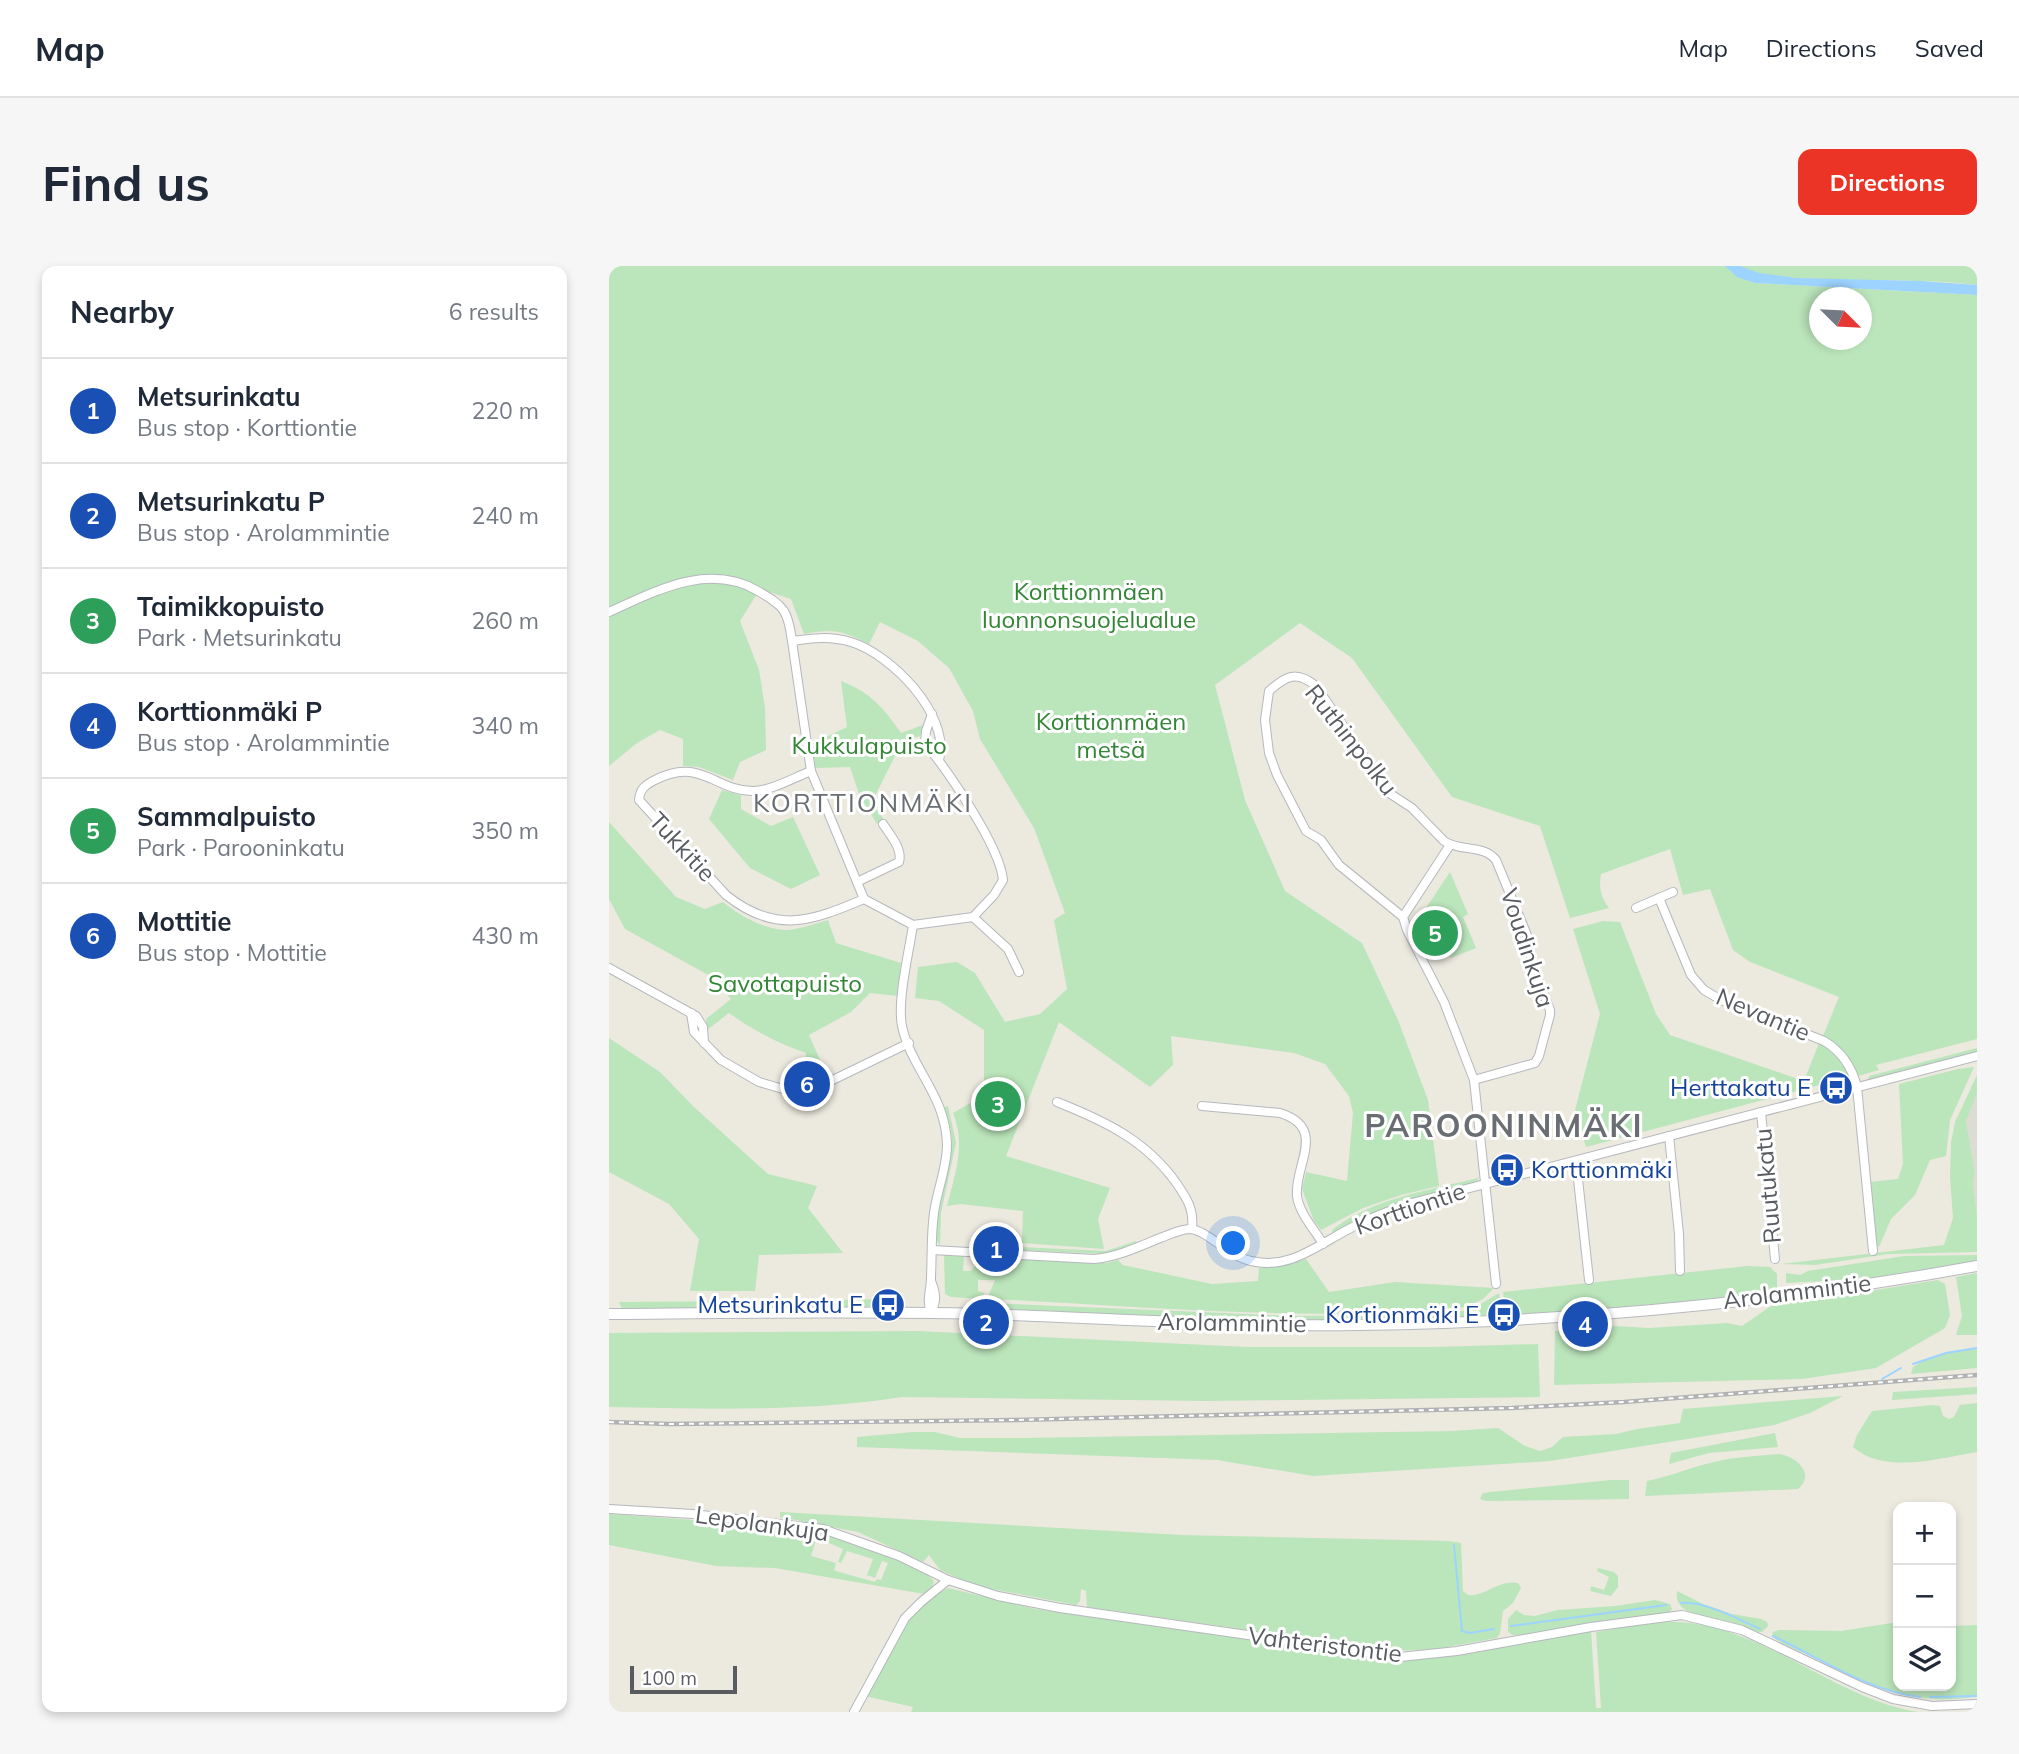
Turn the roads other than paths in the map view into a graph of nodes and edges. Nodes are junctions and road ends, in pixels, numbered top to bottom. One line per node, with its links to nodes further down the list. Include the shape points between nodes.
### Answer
1 (609, 612): 2 (street, via 686,581 728,579 746,584 783,608)
2 (792, 641): 3 (street, via 819,637 858,645 904,677); 5 (street)
3 (932, 714): 4 (street, via 940,743); 4 (street, via 925,743)
4 (939, 760): 13 (street, via 982,829 1002,872 998,890)
5 (811, 771): 8 (street); 11 (street, Tukkitie, via 754,791 694,772 669,773 647,784 639,800 726,895 743,907 799,922)
6 (883, 824): 8 (street, via 899,851 899,862)
7 (1450, 845): 14 (street); 14 (street, Ruthinpolku, via 1412,808 1389,793 1316,686 1289,676 1269,691 1265,720 1269,753 1306,831); 20 (street, Voudinkuja, via 1485,851 1496,860 1551,1010 1535,1063)
8 (857, 882): 11 (street)
9 (1673, 892): 10 (street)
10 (1659, 898): 12 (street); 21 (street, Nevantie, via 1697,983 1721,1000 1833,1046)
11 (865, 899): 15 (street)
12 (1636, 908)
13 (973, 917): 15 (street); 17 (street, via 1008,949)
14 (1403, 917): 20 (street, via 1444,1002)
15 (913, 925): 18 (street, via 901,1013)
16 (609, 968): 18 (street, via 691,1013 701,1021 703,1043 721,1060 772,1087 805,1092)
17 (1019, 972)
18 (909, 1043): 30 (street, via 940,1106 946,1133)
19 (1977, 1056): 21 (street, Korttiontie)
20 (1474, 1080): 27 (street)
21 (1857, 1087): 24 (street, Korttiontie); 31 (street)
22 (1057, 1102): 28 (street, via 1111,1125 1154,1156 1191,1205)
23 (1202, 1107): 29 (street, via 1280,1113 1299,1124 1307,1143 1297,1199)
24 (1761, 1112): 25 (street, Korttiontie); 32 (street, Ruutukatu)
25 (1669, 1136): 26 (street, Korttiontie); 34 (street)
26 (1576, 1161): 27 (street, Korttiontie); 35 (street)
27 (1485, 1185): 29 (street, Korttiontie, via 1384,1213); 36 (street)
28 (1192, 1229): 29 (street, Korttiontie, via 1230,1254 1261,1263 1292,1259); 30 (street, via 1101,1258)
29 (1323, 1244)
30 (932, 1250): 37 (street)
31 (1873, 1251)
32 (1775, 1259)
33 (1977, 1266): 37 (street, Arolammintie, via 1725,1302 1504,1320 1294,1325)
34 (1680, 1271)
35 (1589, 1280)
36 (1496, 1284)
37 (930, 1313): 38 (street, Arolammintie)
38 (609, 1314)
39 (609, 1509): 40 (street, Lepolankuja, via 823,1529)
40 (948, 1580): 41 (street, Vahteristontie, via 1060,1608 1400,1657 1680,1615 1742,1630 1892,1699 1932,1706); 42 (street, via 905,1618)
41 (1977, 1704)
42 (854, 1712)

